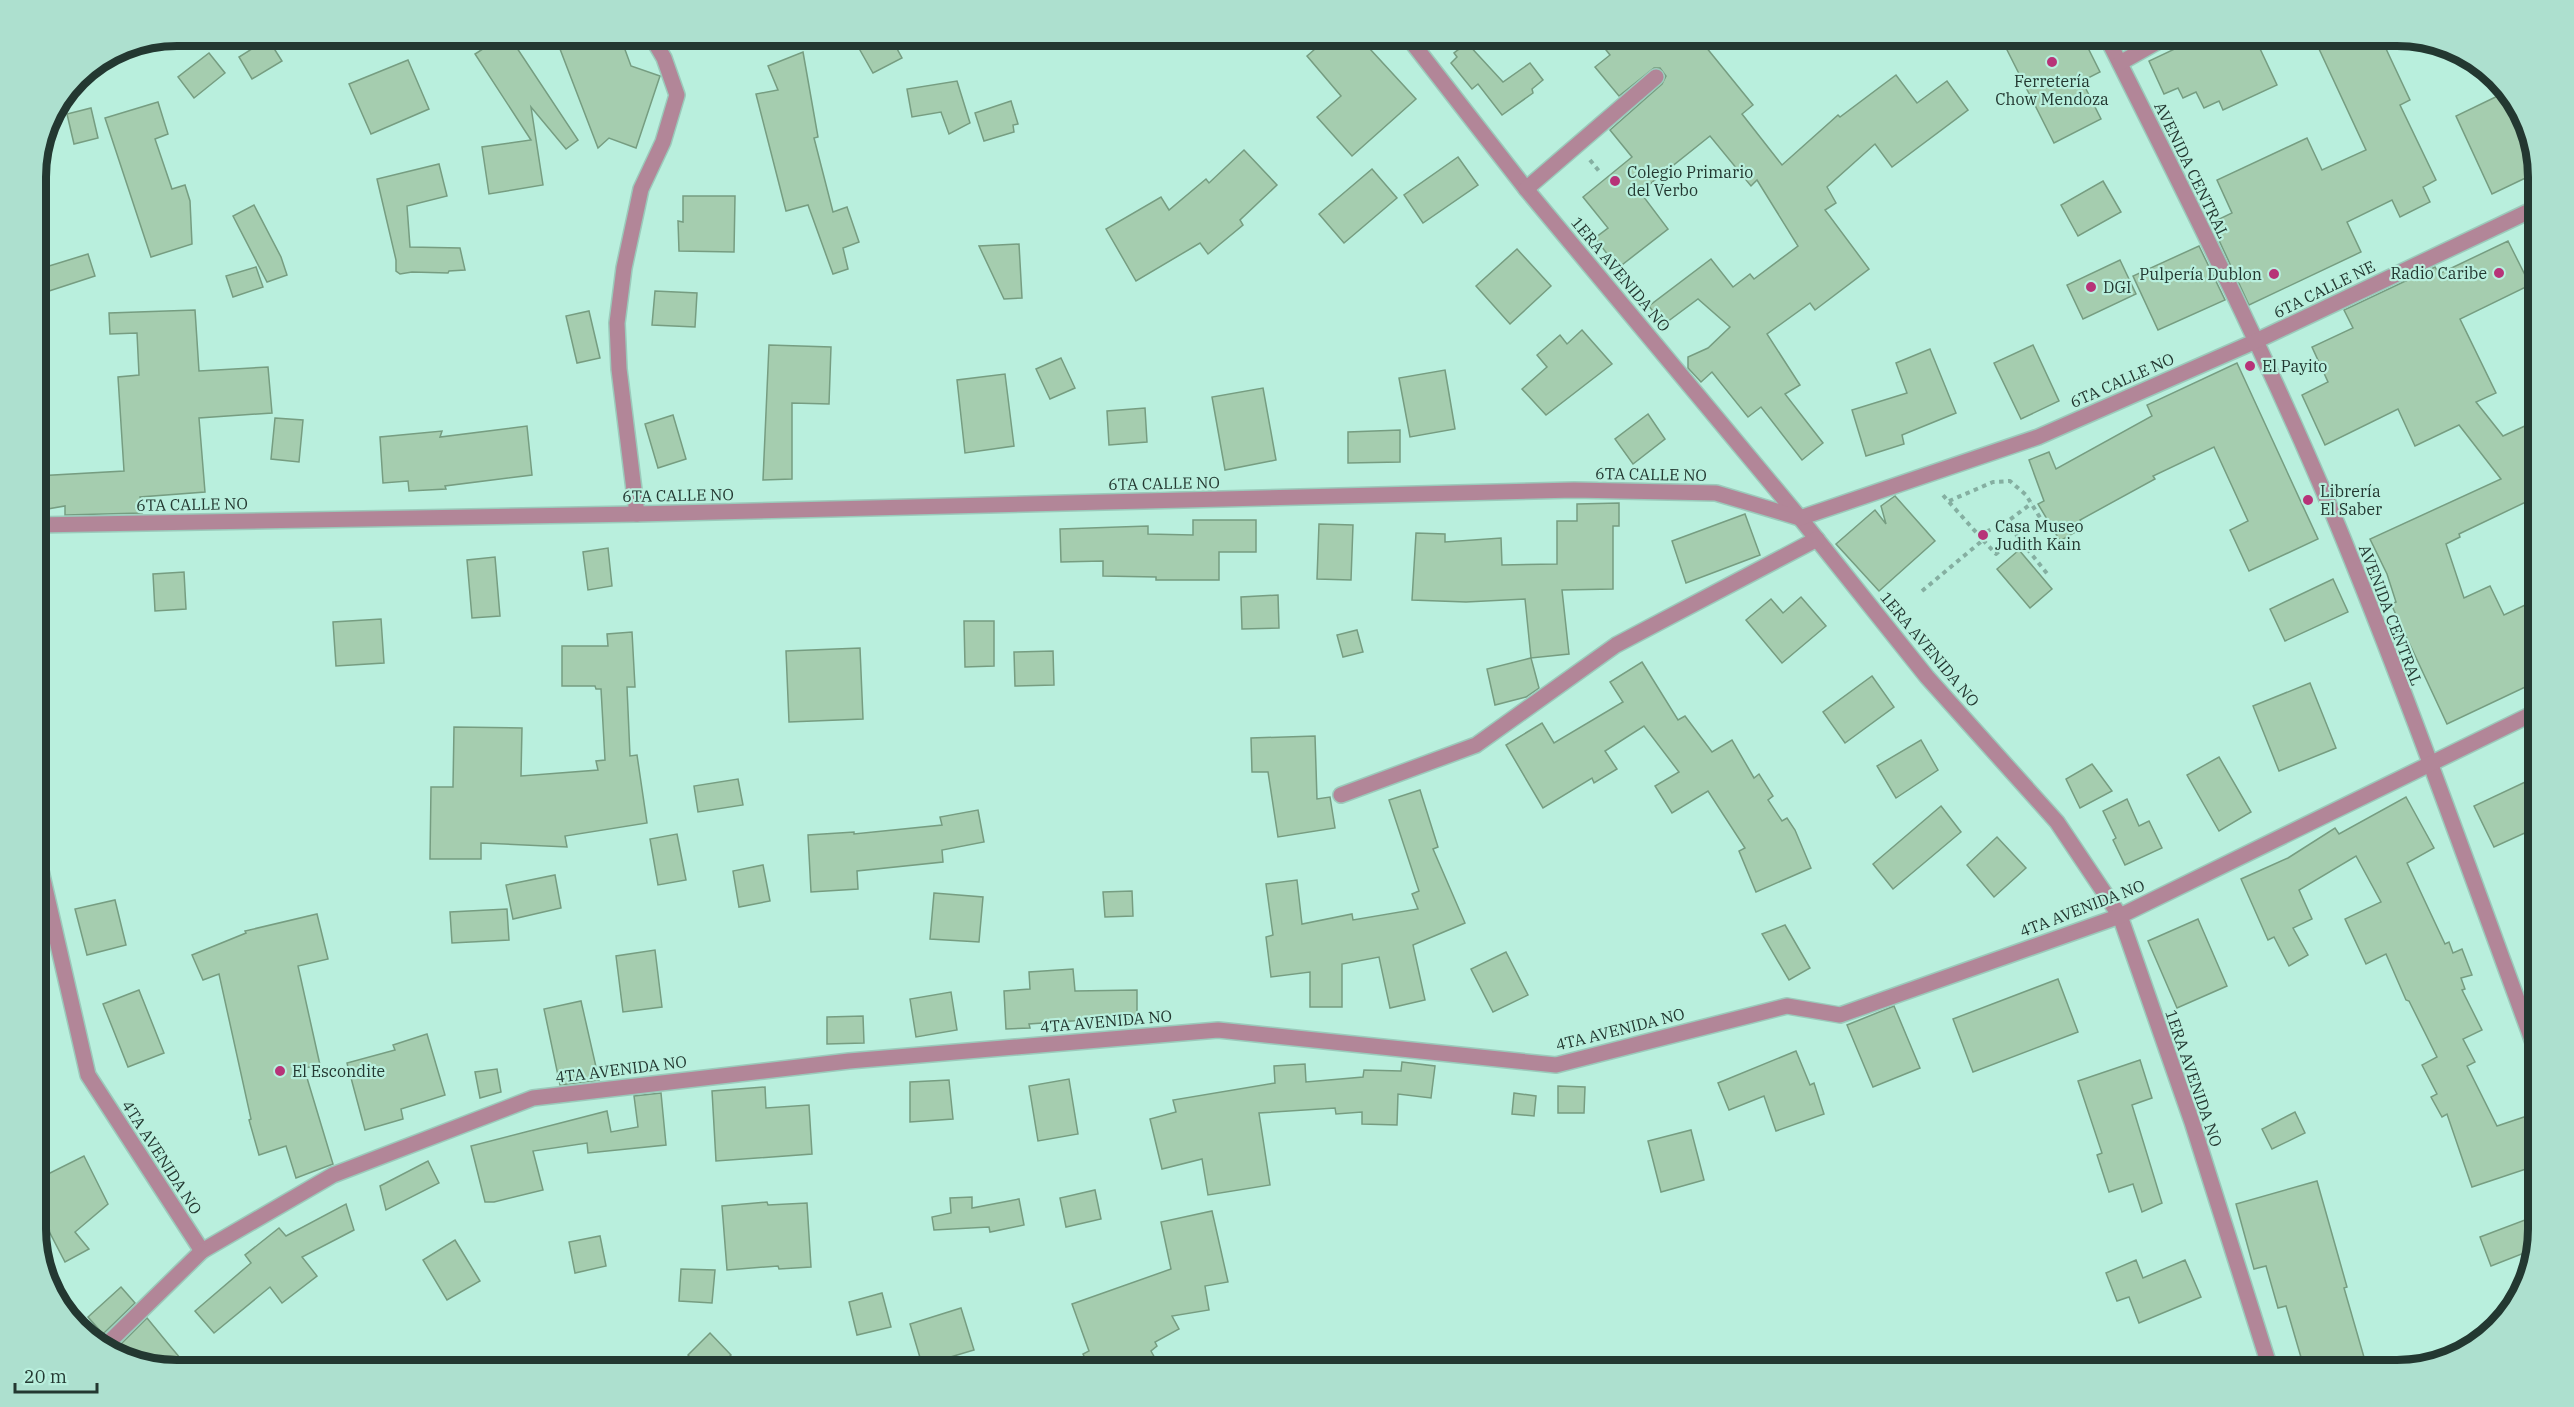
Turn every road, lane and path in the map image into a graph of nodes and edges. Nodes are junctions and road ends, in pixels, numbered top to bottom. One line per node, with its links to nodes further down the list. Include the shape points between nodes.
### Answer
1 (1415, 46): 7 (street, 1ERA AVENIDA NO)
2 (2111, 46): 5 (street, AVENIDA CENTRAL)
3 (2150, 46): 5 (street)
4 (657, 47): 13 (street, via 676,95 663,142 641,189 617,323)
5 (2120, 63): 9 (street, AVENIDA CENTRAL)
6 (1656, 77): 7 (street)
7 (1526, 189): 14 (street, 1ERA AVENIDA NO)
8 (2527, 212): 9 (street, 6TA CALLE NE)
9 (2256, 341): 14 (street, 6TA CALLE NO, via 2038,437); 23 (street, AVENIDA CENTRAL, via 2333,514)
10 (1936, 488): 11 (path)
11 (1949, 501): 12 (path, via 1994,482 2010,482); 17 (path)
12 (2032, 503): 16 (path); 17 (path, via 2004,524)
13 (637, 514): 14 (street, 6TA CALLE NO, via 1574,490 1716,493); 15 (street, 6TA CALLE NO)
14 (1800, 518): 18 (street, 1ERA AVENIDA NO)
15 (47, 525)
16 (2049, 532)
17 (1978, 535): 19 (path)
18 (1817, 539): 24 (street, via 1616,645 1476,745); 26 (street, 1ERA AVENIDA NO, via 1927,677 2057,822)
19 (1983, 540): 20 (path, via 1996,554 2016,536); 21 (path)
20 (2049, 576)
21 (1922, 591)
22 (2528, 716): 23 (street, 4TA AVENIDA NO)
23 (2430, 765): 26 (street, 4TA AVENIDA NO); 27 (street, AVENIDA CENTRAL)
24 (1341, 795)
25 (47, 897): 28 (street, 4TA AVENIDA NO, via 88,1075)
26 (2120, 916): 28 (street, 4TA AVENIDA NO, via 1840,1015 1787,1006 1556,1065 1218,1030 849,1060 533,1098 333,1175); 30 (street, 1ERA AVENIDA NO, via 2192,1122)
27 (2528, 1029)
28 (202, 1251): 29 (street)
29 (110, 1341)
30 (2268, 1360)

